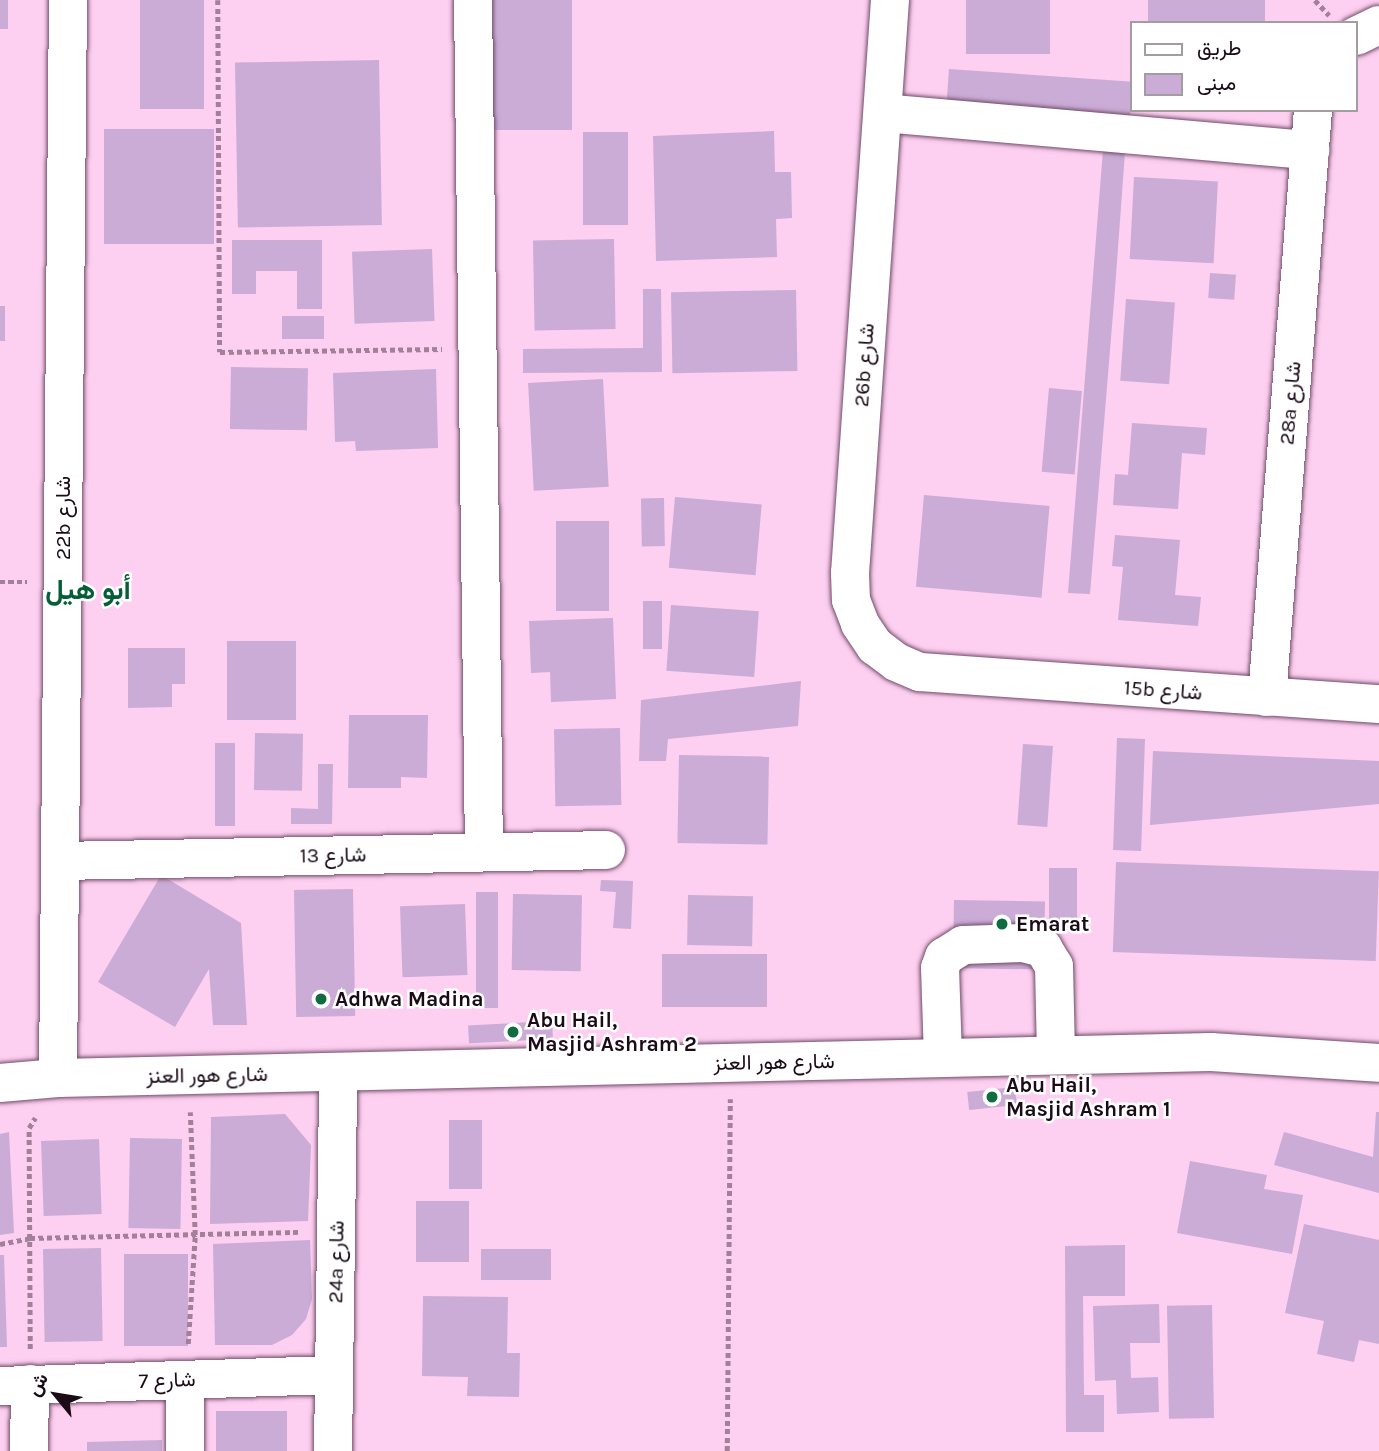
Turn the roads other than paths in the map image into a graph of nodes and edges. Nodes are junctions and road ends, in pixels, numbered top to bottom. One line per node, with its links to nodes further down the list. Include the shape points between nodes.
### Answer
1 (68, 0): 14 (street, 22b شارع)
2 (473, 0): 13 (street)
3 (890, 0): 7 (street, 26b شارع)
4 (1379, 24): 5 (street)
5 (1358, 35)
6 (1313, 112): 8 (street, 28a شارع)
7 (883, 113): 8 (street); 9 (street, 26b شارع, via 849,573 851,600 860,625 875,646 895,662 920,672)
8 (1310, 150): 10 (street, 28a شارع)
9 (946, 675): 10 (street, 15b شارع)
10 (1267, 697): 11 (street, 15b شارع)
11 (1379, 704)
12 (606, 850): 13 (street, شارع 13)
13 (484, 852): 14 (street, شارع 13)
14 (60, 861): 19 (street, 22b شارع)
15 (1056, 1055): 16 (street, شارع هور العنز); 16 (street, via 1054,966 1043,948 1023,943 963,944 944,957 940,968); 17 (street, شارع هور العنز, via 1211,1052)
16 (943, 1058): 18 (street, شارع هور العنز)
17 (1379, 1063)
18 (338, 1072): 19 (street, شارع هور العنز); 21 (street, 24a شارع)
19 (58, 1078): 20 (street, شارع هور العنز)
20 (0, 1083)
21 (334, 1376): 22 (street, شارع 7); 26 (street, 24a شارع)
22 (185, 1380): 23 (street, شارع 7); 25 (street)
23 (15, 1385): 24 (street)
24 (29, 1451)
25 (185, 1451)
26 (333, 1451)

